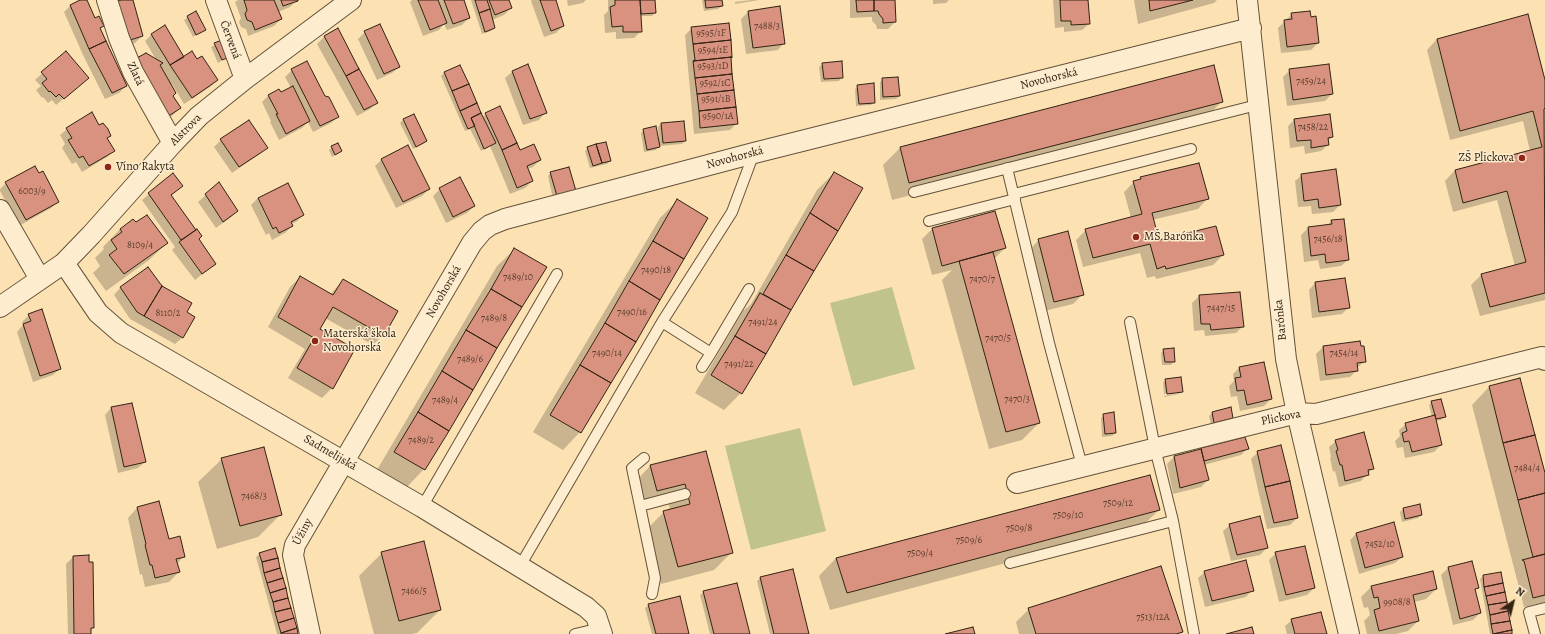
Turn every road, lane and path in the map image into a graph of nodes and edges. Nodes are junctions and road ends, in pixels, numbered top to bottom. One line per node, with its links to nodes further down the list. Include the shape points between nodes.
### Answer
1 (107, 0): 8 (street, Zlatá, via 133,72)
2 (216, 0): 6 (street, Červená)
3 (351, 0): 6 (street, Alstrova)
4 (1247, 0): 5 (street, Barónka)
5 (1250, 28): 7 (street, Barónka); 10 (street, Novohorská)
6 (245, 79): 8 (street, Alstrova, via 199,116)
7 (1257, 105): 11 (lane); 26 (street, Barónka, via 1286,359)
8 (173, 143): 16 (street, Alstrova)
9 (1191, 149): 13 (lane)
10 (754, 153): 21 (lane, via 732,212); 29 (street, Novohorská, via 505,219 486,228 472,243)
11 (1007, 168): 12 (lane); 13 (lane)
12 (914, 192)
13 (1014, 197): 15 (lane); 30 (lane)
14 (0, 210): 18 (street)
15 (929, 221)
16 (64, 263): 18 (street, Alstrova); 29 (street, Sadmelijská, via 98,313 121,333)
17 (557, 274): 34 (lane)
18 (40, 279): 20 (street, Alstrova)
19 (749, 289): 23 (lane)
20 (0, 307)
21 (662, 322): 23 (lane); 37 (lane)
22 (1130, 322): 27 (lane)
23 (711, 353): 25 (lane)
24 (1545, 360): 26 (street, Plickova, via 1542,357 1316,414)
25 (702, 367)
26 (1297, 413): 27 (street, Plickova); 44 (street, Barónka)
27 (1155, 448): 30 (street, Plickova); 35 (lane)
28 (644, 458): 33 (lane, via 632,468)
29 (344, 461): 34 (street, Sadmelijská); 41 (street, Úžiny, via 294,546 293,555)
30 (1082, 466): 31 (street, Plickova)
31 (1017, 483)
32 (685, 494): 33 (lane)
33 (640, 506): 38 (lane, via 656,578)
34 (422, 507): 37 (street, Sadmelijská)
35 (1173, 521): 36 (lane); 43 (lane)
36 (1010, 563)
37 (520, 566): 40 (street, Sadmelijská, via 589,609 596,616)
38 (652, 594)
39 (1545, 608): 45 (lane, via 1529,612)
40 (601, 631): 42 (lane)
41 (310, 634)
42 (575, 634)
43 (1194, 634)
44 (1349, 634)
45 (1535, 634)

